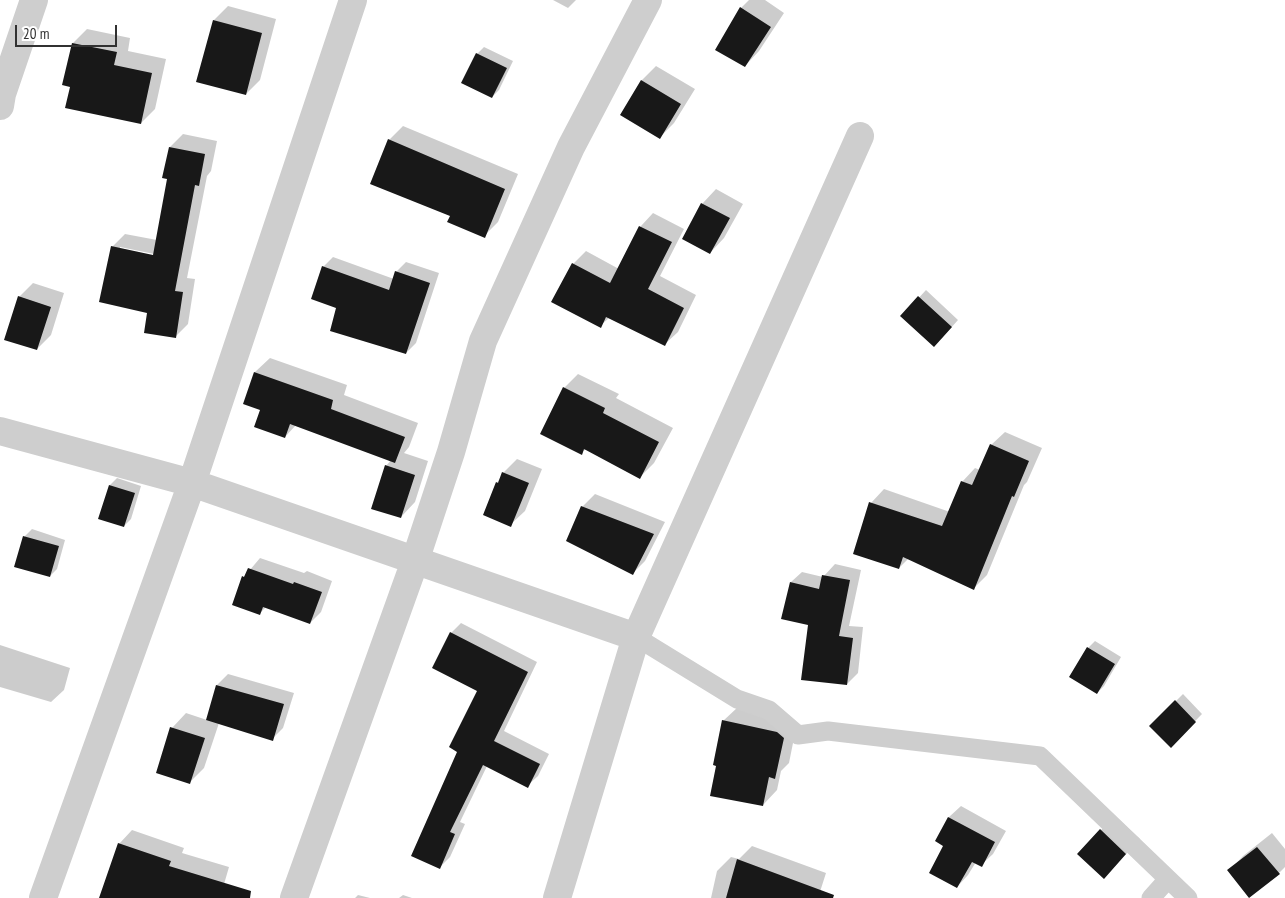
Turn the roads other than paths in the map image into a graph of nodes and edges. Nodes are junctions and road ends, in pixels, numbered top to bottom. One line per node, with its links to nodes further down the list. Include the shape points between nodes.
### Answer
1 (34, 0): 4 (street)
2 (353, 0): 7 (street)
3 (648, 0): 8 (street, via 571,147 483,341)
4 (1, 97)
5 (860, 136): 9 (street)
6 (0, 431): 7 (street)
7 (192, 483): 8 (street); 11 (street)
8 (416, 561): 9 (street); 12 (street)
9 (636, 637): 10 (lane, via 737,699 769,710 798,735 828,731 1040,756); 13 (street)
10 (1168, 879): 14 (lane); 15 (lane)
11 (43, 898)
12 (294, 898)
13 (557, 898)
14 (1151, 898)
15 (1188, 898)

